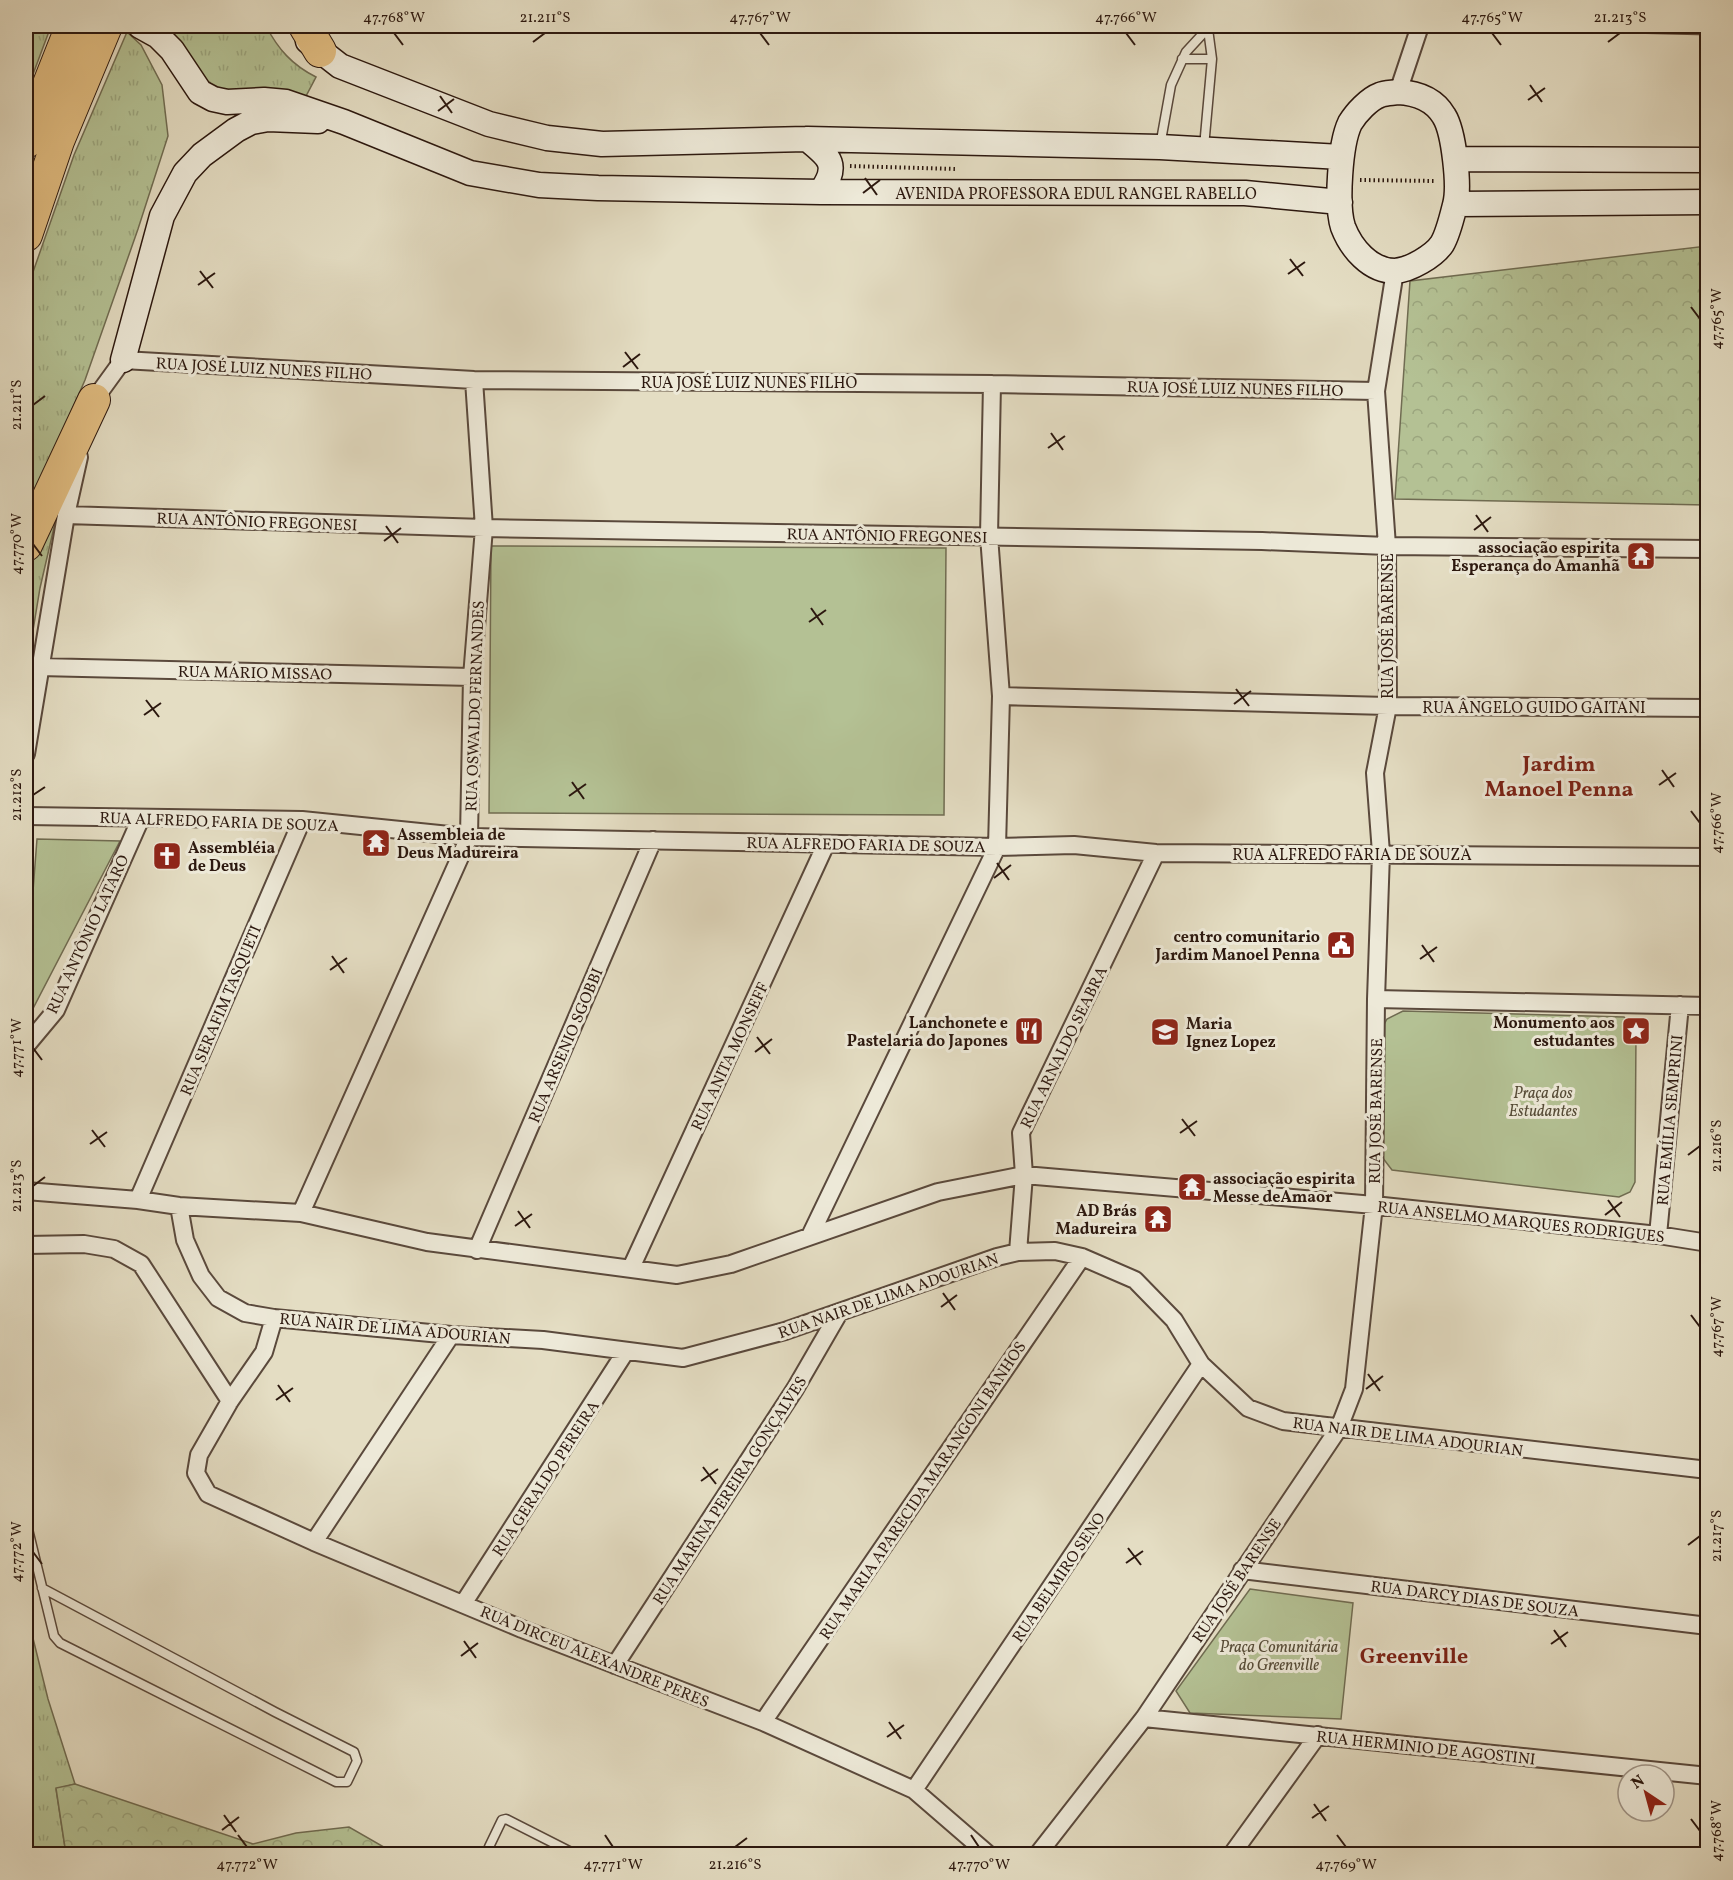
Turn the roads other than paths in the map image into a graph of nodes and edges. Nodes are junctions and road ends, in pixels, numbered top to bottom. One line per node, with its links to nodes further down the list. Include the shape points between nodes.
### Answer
1 (72, 26): 15 (highway)
2 (140, 26): 13 (main road, AVENIDA PROFESSORA EDUL RANGEL RABELLO, via 158,36 200,92 213,99 286,102)
3 (294, 26): 9 (main road, via 304,38)
4 (1420, 26): 12 (street)
5 (1542, 26): 7 (lane)
6 (1209, 27): 10 (lane); 11 (lane)
7 (1707, 30)
8 (102, 34): 25 (highway, via 58,141)
9 (313, 38): 14 (main road, via 340,66 489,124 547,138 602,144)
10 (1182, 59): 11 (lane); 16 (lane, via 1171,86)
11 (1212, 59): 17 (lane)
12 (1398, 92): 18 (main road, via 1380,95 1365,105 1350,123); 19 (main road, via 1414,93 1429,100 1444,116)
13 (344, 122): 21 (main road, AVENIDA PROFESSORA EDUL RANGEL RABELLO, via 470,173 539,185); 27 (main road, via 251,122 202,155 185,173 162,216)
14 (807, 139): 16 (main road); 21 (main road, via 827,155 831,165)
15 (26, 142)
16 (1160, 147): 17 (main road)
17 (1204, 150): 18 (main road)
18 (1341, 157): 22 (main road)
19 (1455, 159): 20 (main road); 24 (main road)
20 (1707, 160)
21 (821, 192): 22 (main road, AVENIDA PROFESSORA EDUL RANGEL RABELLO, via 1245,193)
22 (1340, 202): 26 (main road, via 1343,225 1352,245 1368,262)
23 (1707, 202): 24 (main road)
24 (1456, 204): 26 (main road, via 1441,245 1411,268)
25 (26, 235)
26 (1395, 271): 30 (street, RUA JOSÉ BARENSE)
27 (123, 360): 28 (street, RUA JOSÉ LUIZ NUNES FILHO); 31 (street)
28 (474, 381): 29 (street, RUA JOSÉ LUIZ NUNES FILHO); 33 (street, RUA OSWALDO FERNANDES)
29 (992, 384): 30 (street, RUA JOSÉ LUIZ NUNES FILHO); 34 (street)
30 (1376, 391): 36 (street, RUA JOSÉ BARENSE)
31 (94, 400): 32 (street); 35 (highway)
32 (66, 515): 33 (street, RUA ANTÔNIO FREGONESI); 38 (street)
33 (484, 528): 34 (street, RUA ANTÔNIO FREGONESI); 39 (street, RUA OSWALDO FERNANDES)
34 (989, 536): 36 (street, RUA ANTÔNIO FREGONESI); 40 (street)
35 (26, 545)
36 (1387, 546): 37 (street, RUA ANTÔNIO FREGONESI); 41 (street, RUA JOSÉ BARENSE)
37 (1707, 549)
38 (39, 667): 39 (street, RUA MÁRIO MISSAO); 43 (street)
39 (472, 676): 47 (street, RUA OSWALDO FERNANDES)
40 (1001, 696): 41 (street, RUA ÂNGELO GUIDO GAITANI); 50 (street)
41 (1388, 706): 42 (street, RUA ÂNGELO GUIDO GAITANI); 52 (street, RUA JOSÉ BARENSE, via 1376,773)
42 (1707, 708)
43 (26, 754)
44 (26, 816): 45 (street, RUA ALFREDO FARIA DE SOUZA)
45 (141, 818): 46 (street, RUA ALFREDO FARIA DE SOUZA); 57 (street, RUA ANTÔNIO LATARO, via 56,1010)
46 (302, 820): 47 (street, RUA ALFREDO FARIA DE SOUZA); 60 (street, RUA SERAFIM TASQUETI)
47 (469, 837): 48 (street, RUA ALFREDO FARIA DE SOUZA); 63 (street, RUA OSWALDO FERNANDES)
48 (653, 840): 49 (street, RUA ALFREDO FARIA DE SOUZA); 68 (street, RUA ARSENIO SGOBBI)
49 (826, 844): 50 (street, RUA ALFREDO FARIA DE SOUZA); 71 (street, RUA ANITA MONSEFF)
50 (997, 847): 51 (street, RUA ALFREDO FARIA DE SOUZA, via 1074,845); 65 (street)
51 (1156, 853): 52 (street, RUA ALFREDO FARIA DE SOUZA); 58 (street, RUA ARNALDO SEABRA, via 1021,1133)
52 (1381, 853): 53 (street, RUA ALFREDO FARIA DE SOUZA); 54 (street, RUA JOSÉ BARENSE)
53 (1707, 858)
54 (1377, 999): 55 (street); 61 (street, RUA JOSÉ BARENSE)
55 (1680, 1005): 56 (street); 64 (street, RUA EMÍLIA SEMPRINI)
56 (1707, 1006)
57 (26, 1046)
58 (1024, 1175): 61 (street, RUA ANSELMO MARQUES RODRIGUES); 65 (street, RUA ANSELMO MARQUES RODRIGUES, via 938,1192); 69 (street, RUA ARNALDO SEABRA)
59 (26, 1191): 60 (street, RUA ANSELMO MARQUES RODRIGUES)
60 (138, 1200): 62 (street, RUA ANSELMO MARQUES RODRIGUES)
61 (1374, 1205): 64 (street, RUA ANSELMO MARQUES RODRIGUES); 78 (street, RUA JOSÉ BARENSE, via 1354,1389)
62 (179, 1206): 63 (street, RUA ANSELMO MARQUES RODRIGUES); 73 (street, RUA NAIR DE LIMA ADOURIAN, via 185,1240 201,1276 218,1299 245,1313)
63 (301, 1213): 68 (street, RUA ANSELMO MARQUES RODRIGUES)
64 (1658, 1235): 66 (street, RUA ANSELMO MARQUES RODRIGUES)
65 (810, 1236): 71 (street, RUA ANSELMO MARQUES RODRIGUES, via 731,1264 678,1275)
66 (1707, 1243)
67 (26, 1245): 77 (street, via 84,1244 114,1250 141,1264)
68 (477, 1250): 71 (street, RUA ANSELMO MARQUES RODRIGUES)
69 (1018, 1252): 70 (street, RUA NAIR DE LIMA ADOURIAN, via 1054,1251); 72 (street, RUA NAIR DE LIMA ADOURIAN)
70 (1082, 1257): 76 (street, RUA NAIR DE LIMA ADOURIAN, via 1135,1280 1174,1320); 88 (street, RUA MARIA APARECIDA MARANGONI BANHOS)
71 (631, 1268)
72 (839, 1313): 75 (street, RUA NAIR DE LIMA ADOURIAN, via 682,1358); 86 (street, RUA MARINA PEREIRA GONÇALVES, via 795,1389)
73 (274, 1318): 74 (street, RUA NAIR DE LIMA ADOURIAN); 77 (street, via 264,1352)
74 (451, 1335): 75 (street, RUA NAIR DE LIMA ADOURIAN, via 543,1340); 81 (street)
75 (626, 1351): 84 (street, RUA GERALDO PEREIRA)
76 (1201, 1364): 78 (street, RUA NAIR DE LIMA ADOURIAN, via 1248,1408 1282,1421); 91 (street, RUA BELMIRO SENO)
77 (230, 1401): 81 (street, RUA DIRCEU ALEXANDRE PERES, via 199,1455 196,1473 208,1494)
78 (1339, 1428): 79 (street, RUA NAIR DE LIMA ADOURIAN); 82 (street, RUA JOSÉ BARENSE)
79 (1707, 1470)
80 (26, 1521): 83 (lane)
81 (314, 1542): 84 (street, RUA DIRCEU ALEXANDRE PERES)
82 (1242, 1570): 85 (street, RUA DARCY DIAS DE SOUZA); 87 (street, RUA JOSÉ BARENSE)
83 (42, 1588): 83 (lane, via 354,1752 357,1761 347,1782 336,1782 60,1643 54,1636)
84 (464, 1604): 86 (street, RUA DIRCEU ALEXANDRE PERES)
85 (1707, 1626)
86 (615, 1665): 88 (street, RUA DIRCEU ALEXANDRE PERES)
87 (1144, 1718): 89 (street, RUA HERMINIO DE AGOSTINI); 95 (street, RUA JOSÉ BARENSE)
88 (763, 1722): 91 (street, RUA DIRCEU ALEXANDRE PERES)
89 (1318, 1735): 90 (street, RUA HERMINIO DE AGOSTINI); 96 (street)
90 (1707, 1776)
91 (914, 1790): 94 (street, RUA DIRCEU ALEXANDRE PERES)
92 (493, 1854): 93 (lane, via 489,1847 506,1819)
93 (574, 1854)
94 (988, 1854)
95 (1038, 1854)
96 (1232, 1854)

